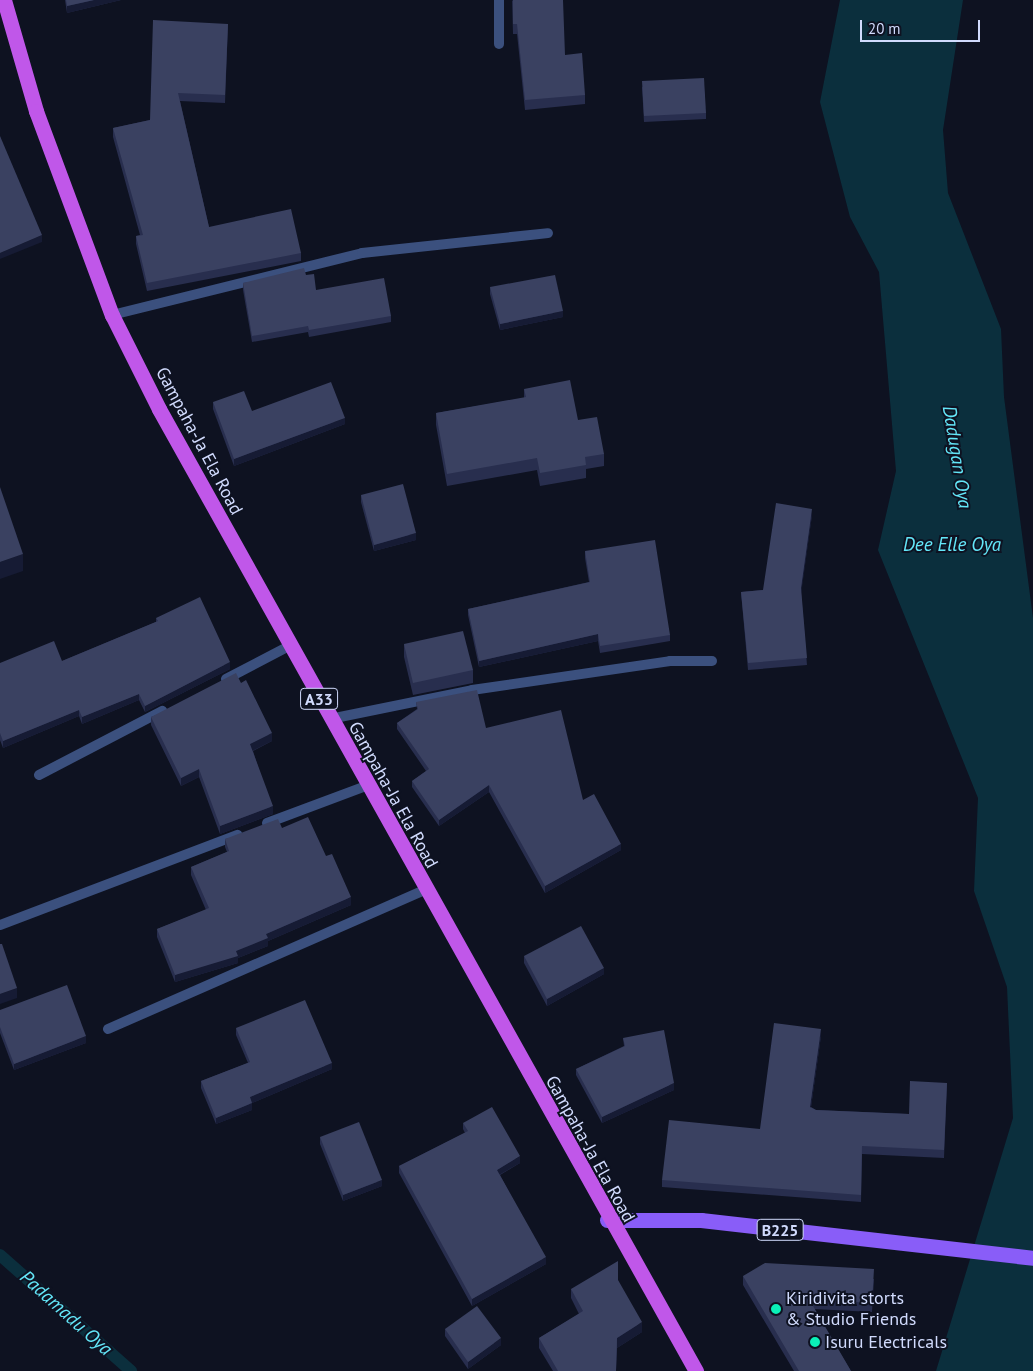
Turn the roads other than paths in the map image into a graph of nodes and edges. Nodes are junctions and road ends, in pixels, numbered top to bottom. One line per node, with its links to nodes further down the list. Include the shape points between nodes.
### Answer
1 (4, 0): 5 (highway, Gampaha-Ja Ela Road / A33, via 36,111)
2 (499, 0): 3 (lane)
3 (500, 44)
4 (548, 233): 5 (lane, via 362,253)
5 (112, 314): 6 (highway, Gampaha-Ja Ela Road / A33)
6 (290, 646): 8 (lane); 10 (highway, Gampaha-Ja Ela Road / A33)
7 (712, 661): 10 (lane, via 670,662 472,690)
8 (213, 685)
9 (170, 707): 11 (lane)
10 (330, 720): 12 (highway, Gampaha-Ja Ela Road / A33)
11 (39, 775)
12 (366, 786): 13 (highway, Gampaha-Ja Ela Road / A33); 14 (lane)
13 (424, 890): 15 (lane); 16 (highway, Gampaha-Ja Ela Road / A33)
14 (0, 925)
15 (108, 1029)
16 (608, 1220): 17 (main road, B225, via 701,1220); 18 (highway, Gampaha-Ja Ela Road / A33)
17 (1033, 1258)
18 (696, 1371)

